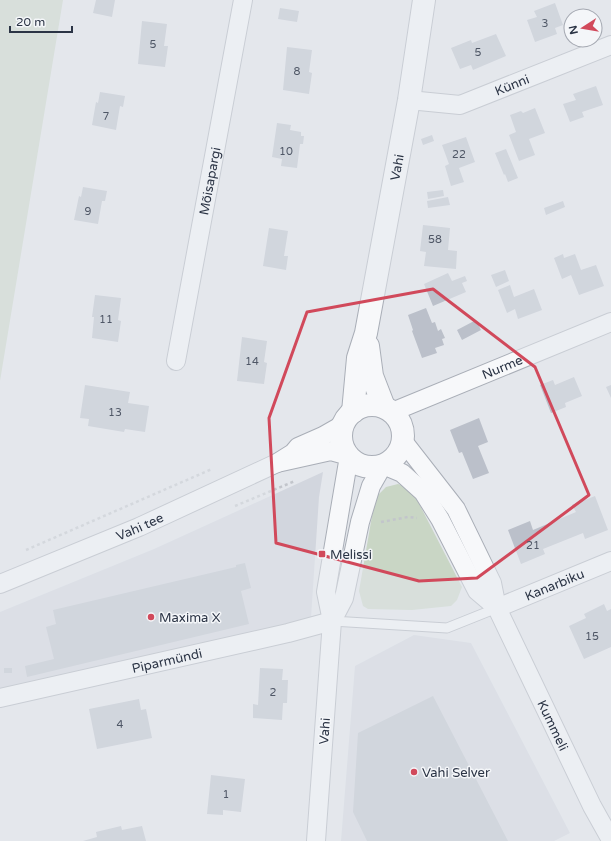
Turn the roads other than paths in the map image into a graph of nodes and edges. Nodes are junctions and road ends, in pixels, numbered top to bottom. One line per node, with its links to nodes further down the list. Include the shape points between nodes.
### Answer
1 (243, 0): 7 (street, Mõisapargi)
2 (424, 0): 4 (street, Vahi)
3 (611, 45): 4 (street, Künni, via 460,105)
4 (409, 100): 6 (street, Vahi)
5 (611, 322): 8 (street, Nurme)
6 (366, 333): 8 (street, Vahi, via 372,376); 9 (street, Vahi, via 358,358)
7 (176, 361)
8 (388, 409): 9 (street, via 376,405 362,407); 10 (street, via 399,420)
9 (348, 418): 11 (street, via 342,433 342,442); 12 (street, Vahi tee, via 323,436 298,447)
10 (403, 441): 13 (street, via 396,456); 16 (street, Kummeli, via 456,508 492,582)
11 (349, 456): 12 (street, Vahi tee, via 330,451); 13 (street, via 364,466); 17 (street, Vahi, via 326,592)
12 (277, 463): 15 (street, Vahi tee, via 139,527)
13 (383, 465): 16 (street, Kummeli, via 402,473 423,492 477,591); 17 (street, Vahi, via 371,486 360,522 344,598)
14 (611, 561): 16 (street, Kanarbiku)
15 (0, 584)
16 (497, 608): 17 (lane, via 447,628); 19 (street, Kummeli, via 592,806)
17 (332, 621): 18 (street, Piparmündi); 20 (street, Vahi)
18 (0, 698)
19 (611, 840)
20 (316, 841)

